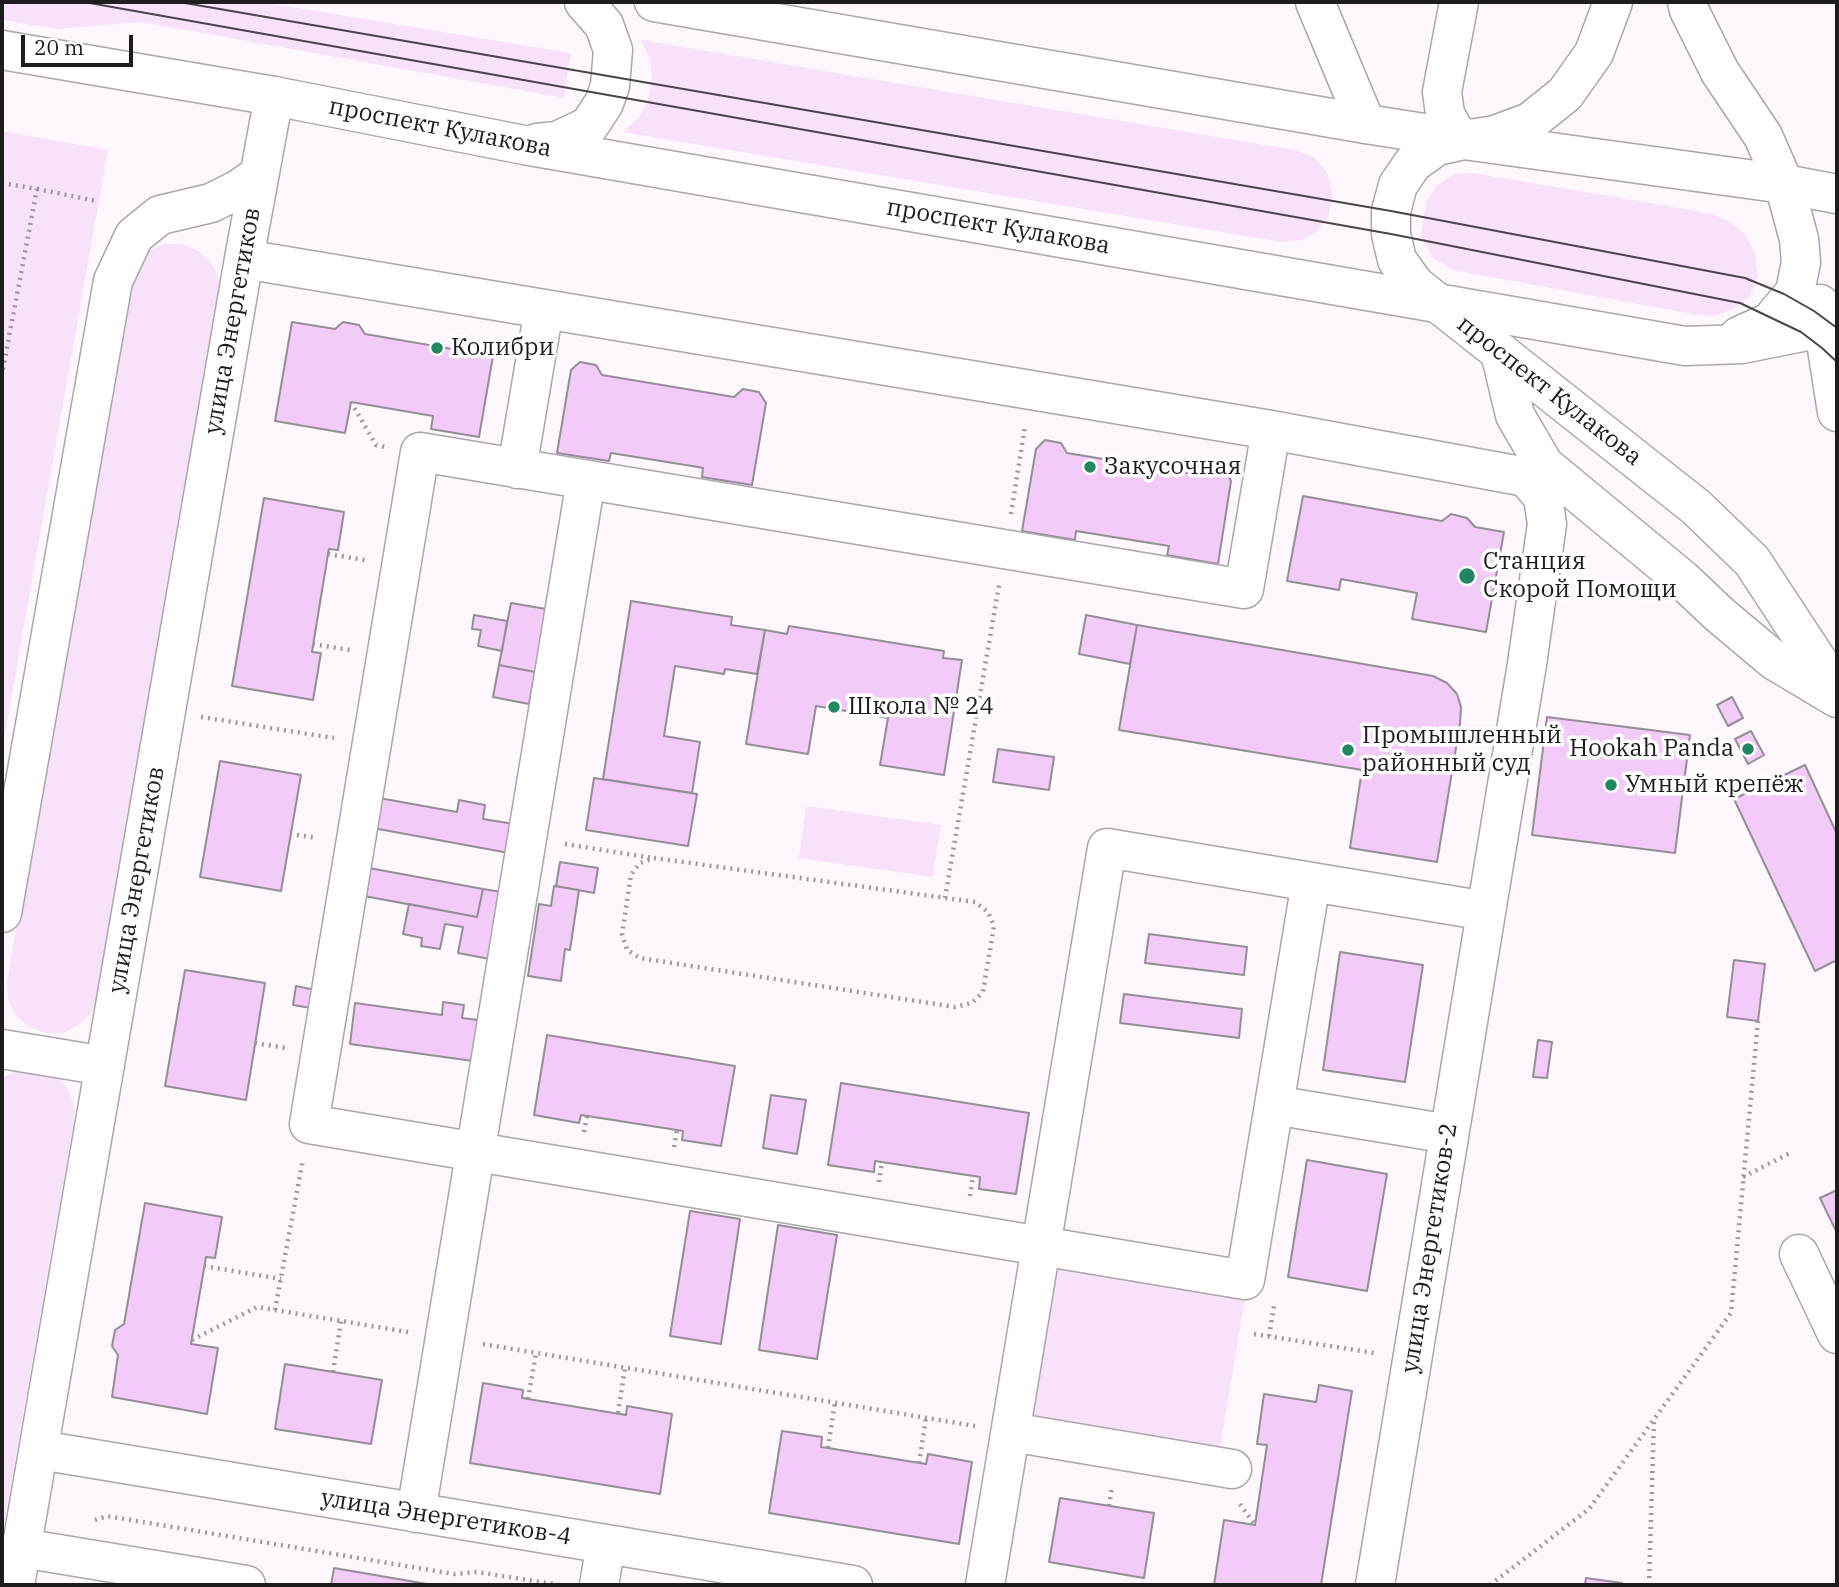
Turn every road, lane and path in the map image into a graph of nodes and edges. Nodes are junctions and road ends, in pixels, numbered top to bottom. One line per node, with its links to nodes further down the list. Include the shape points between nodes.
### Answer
1 (584, 2): 12 (main road, via 604,25 613,50 608,94 589,126 557,141)
2 (654, 2): 7 (main road)
3 (1315, 2): 10 (main road)
4 (1459, 2): 11 (main road, via 1442,92 1444,114)
5 (1613, 2): 11 (main road, via 1594,52 1565,94 1530,122)
6 (1687, 2): 15 (main road, via 1720,72 1763,136)
7 (733, 7): 10 (main road)
8 (2, 50): 9 (main road, проспект Кулакова)
9 (274, 96): 12 (main road, проспект Кулакова); 13 (main road, улица Энергетиков)
10 (1366, 124): 11 (main road)
11 (1464, 140): 15 (main road); 21 (main road, via 1437,146 1413,163 1398,185 1391,211 1397,260 1415,285)
12 (524, 145): 21 (main road, проспект Кулакова)
13 (259, 175): 20 (main road, улица Энергетиков); 43 (main road, улица Энергетиков, via 211,203 160,215 134,236 113,281)
14 (2, 183): 16 (path)
15 (1784, 184): 17 (main road); 19 (main road)
16 (37, 189): 18 (path); 26 (path)
17 (1837, 194)
18 (97, 201)
19 (1799, 239): 23 (main road); 24 (main road, via 1801,262 1795,292 1770,322 1720,342)
20 (244, 260): 22 (main road, улица Энергетиков-2); 36 (main road, улица Энергетиков)
21 (1437, 303): 24 (main road); 25 (main road, проспект Кулакова)
22 (544, 309): 27 (main road, улица Энергетиков-2); 32 (main road)
23 (1831, 326): 24 (main road, via 1742,344); 29 (main road)
24 (1685, 346)
25 (1500, 352): 35 (main road, проспект Кулакова, via 1696,507 1752,561); 35 (main road, via 1515,415 1544,465 1775,660)
26 (2, 374)
27 (1031, 390): 30 (main road, улица Энергетиков-2); 34 (path)
28 (351, 402): 31 (path, via 376,445)
29 (1837, 412)
30 (1271, 430): 34 (main road, via 1244,590); 42 (main road, улица Энергетиков-2, via 1526,477 1543,497 1547,524)
31 (420, 452): 32 (main road); 37 (main road)
32 (517, 468): 33 (main road)
33 (586, 480): 34 (main road); 38 (main road)
34 (1005, 550): 41 (path)
35 (1837, 696)
36 (166, 712): 37 (path); 46 (main road, улица Энергетиков)
37 (372, 744): 48 (main road)
38 (527, 839): 39 (path); 50 (main road)
39 (654, 858): 41 (path); 41 (path, via 640,863 631,875 622,934 627,950 640,958 955,1007 972,1003 983,992 994,926 988,912 975,902)
40 (1311, 882): 42 (main road); 47 (main road); 53 (main road, via 1107,848)
41 (946, 898)
42 (1486, 911): 49 (main road, улица Энергетиков-2)
43 (2, 913)
44 (1758, 1021): 52 (path)
45 (2, 1049): 46 (main road)
46 (105, 1066): 74 (main road, улица Энергетиков)
47 (1274, 1105): 49 (main road); 53 (main road, via 1245,1279)
48 (309, 1124): 50 (main road); 56 (path)
49 (1449, 1134): 64 (main road, улица Энергетиков-2)
50 (475, 1152): 53 (main road); 61 (main road)
51 (1791, 1152): 52 (path)
52 (1744, 1177): 71 (path, via 1731,1313)
53 (1042, 1245): 72 (main road)
54 (1799, 1254): 60 (main road)
55 (204, 1266): 56 (path)
56 (281, 1279): 57 (path)
57 (275, 1310): 58 (path); 62 (path, via 257,1307)
58 (341, 1321): 61 (path); 66 (path)
59 (1254, 1334): 64 (path)
60 (1837, 1334)
61 (445, 1338): 63 (path); 77 (main road)
62 (191, 1340)
63 (536, 1353): 65 (path); 67 (path)
64 (1412, 1359): 87 (main road, улица Энергетиков-2)
65 (625, 1368): 68 (path); 69 (path)
66 (333, 1372)
67 (528, 1399)
68 (835, 1402): 70 (path); 73 (path)
69 (618, 1413)
70 (926, 1418): 72 (path); 75 (path)
71 (1654, 1418): 88 (path, via 1589,1509); 89 (path)
72 (1011, 1432): 76 (main road); 86 (main road)
73 (828, 1448)
74 (40, 1450): 77 (main road, улица Энергетиков-4); 80 (main road, улица Энергетиков)
75 (919, 1463)
76 (1232, 1469)
77 (416, 1513): 79 (main road, улица Энергетиков-4)
78 (84, 1524): 83 (path, via 107,1516 454,1574 477,1572)
79 (606, 1544): 84 (main road); 85 (main road, улица Энергетиков-4)
80 (22, 1548): 81 (main road, улица Энергетиков); 82 (main road)
81 (15, 1585)
82 (246, 1585)
83 (561, 1585)
84 (599, 1585)
85 (853, 1585)
86 (985, 1585)
87 (1375, 1585)
88 (1490, 1585)
89 (1648, 1585)

